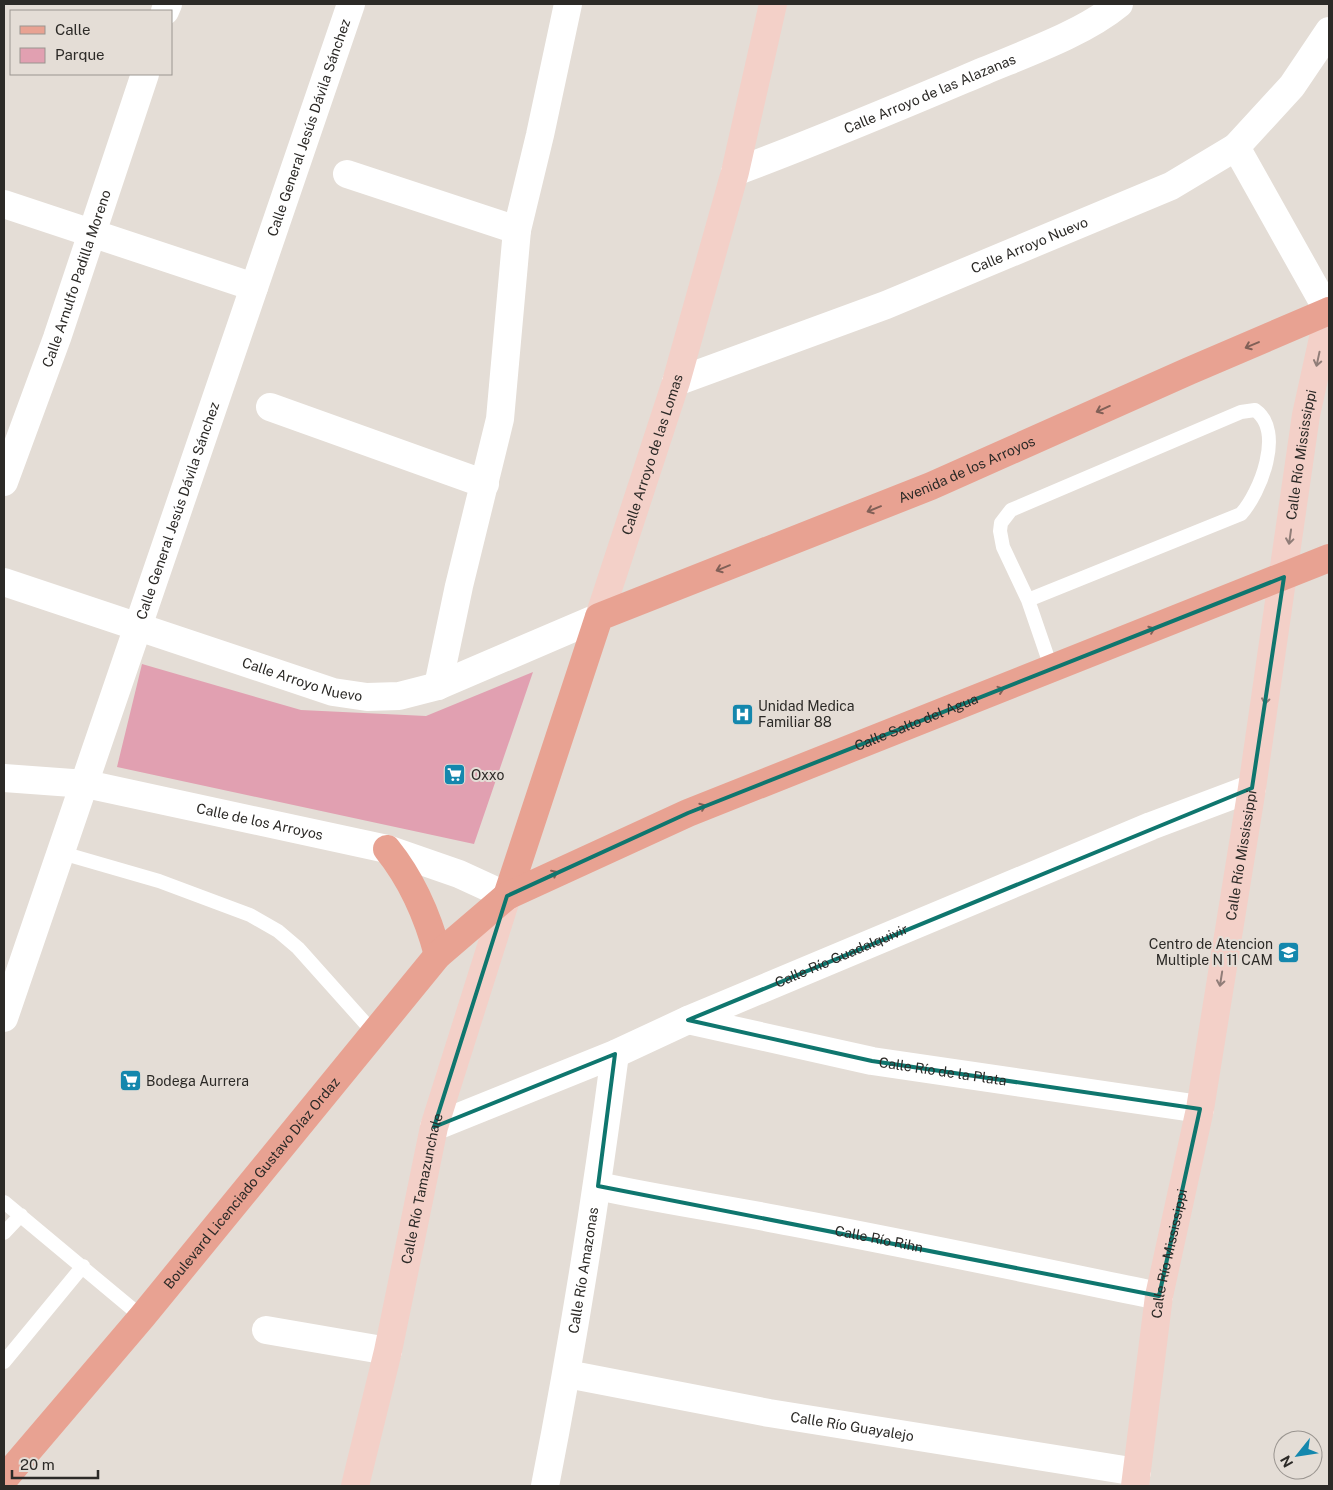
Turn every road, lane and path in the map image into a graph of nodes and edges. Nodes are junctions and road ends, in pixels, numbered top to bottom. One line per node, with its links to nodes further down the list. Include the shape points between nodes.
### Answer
1 (352, 4): 13 (street, Calle General Jesús Dávila Sánchez)
2 (773, 4): 8 (street, Calle Arroyo de las Lomas)
3 (1119, 4): 8 (street, Calle Arroyo de las Alazanas, via 1102,18 1012,59)
4 (565, 5): 11 (street, via 540,136)
5 (1329, 31): 7 (street, Calle Arroyo Nuevo, via 1292,86)
6 (145, 75): 12 (street, Calle Arnulfo Padilla Moreno)
7 (1236, 147): 14 (street); 15 (street, Calle Arroyo Nuevo, via 1171,186 1086,222 886,305)
8 (735, 172): 15 (street, Calle Arroyo de las Lomas)
9 (347, 174): 11 (street)
10 (4, 204): 12 (street)
11 (516, 230): 18 (street, via 500,419)
12 (92, 232): 13 (street); 17 (street, Calle Arnulfo Padilla Moreno)
13 (254, 287): 24 (street, Calle General Jesús Dávila Sánchez)
14 (1329, 311): 20 (street, Calle Río Mississippi, one-way to 20, via 1306,415); 23 (main road, Avenida de los Arroyos, one-way to 23, via 931,486)
15 (676, 382): 23 (street, Calle Arroyo de las Lomas)
16 (270, 407): 18 (street)
17 (4, 482)
18 (485, 484): 26 (street)
19 (1329, 558): 20 (main road, Calle Salto del Agua)
20 (1284, 577): 25 (main road, Calle Salto del Agua, one-way to 20); 29 (street, Calle Río Mississippi, one-way to 29)
21 (4, 582): 24 (street, Calle Arroyo Nuevo)
22 (1028, 600): 22 (lane, via 1241,514 1258,488 1266,460 1269,434 1262,415 1255,410 1241,412 1011,510 1004,517 1000,531 1003,547); 25 (lane)
23 (599, 617): 26 (street, Calle Arroyo Nuevo); 32 (main road, Calle Arroyo de las Lomas)
24 (138, 628): 26 (street, Calle Arroyo Nuevo, via 333,692 367,697 399,696); 28 (street, Calle General Jesús Dávila Sánchez)
25 (1052, 670): 32 (main road, Calle Salto del Agua, one-way to 25, via 688,813 914,721)
26 (438, 686)
27 (4, 778): 28 (street, Calle de los Arroyos)
28 (86, 784): 30 (street, Calle de los Arroyos); 31 (street, Calle General Jesús Dávila Sánchez)
29 (1252, 788): 35 (street, Calle Río Guadalquivir, via 1151,826); 38 (street, Calle Río Mississippi, one-way to 38)
30 (387, 849): 32 (street, Calle de los Arroyos, via 459,874); 33 (main road, via 420,904)
31 (62, 853): 34 (street, Calle General Jesús Dávila Sánchez); 36 (lane, via 159,881 257,919 278,931 298,948)
32 (507, 896): 33 (main road, Boulevard Licenciado Gustavo Díaz Ordaz); 39 (street, Calle Río Tamazunchale)
33 (438, 955): 36 (main road, Boulevard Licenciado Gustavo Díaz Ordaz)
34 (4, 1018)
35 (688, 1020): 37 (street, Calle Río Guadalquivir); 38 (street, Calle Río de la Plata, via 872,1060)
36 (374, 1033): 46 (main road, Boulevard Licenciado Gustavo Díaz Ordaz)
37 (615, 1054): 39 (street, Calle Río Guadalquivir); 40 (street, Calle Río Amazonas)
38 (1200, 1109): 45 (street, Calle Río Mississippi)
39 (434, 1127): 48 (street, Calle Río Tamazunchale)
40 (598, 1186): 45 (street, Calle Río Rihn, via 666,1201 790,1221); 50 (street, Calle Río Amazonas)
41 (4, 1202): 42 (lane)
42 (21, 1215): 43 (lane); 44 (lane)
43 (4, 1233)
44 (83, 1266): 46 (lane); 49 (lane)
45 (1159, 1296): 52 (street, Calle Río Mississippi)
46 (142, 1317): 51 (main road, Boulevard Licenciado Gustavo Díaz Ordaz)
47 (266, 1330): 48 (street)
48 (388, 1351): 53 (street, Calle Río Tamazunchale)
49 (4, 1362)
50 (567, 1374): 52 (street, Calle Río Guayalejo); 54 (street, Calle Río Amazonas)
51 (4, 1479)
52 (1136, 1479)
53 (355, 1486)
54 (545, 1486)

